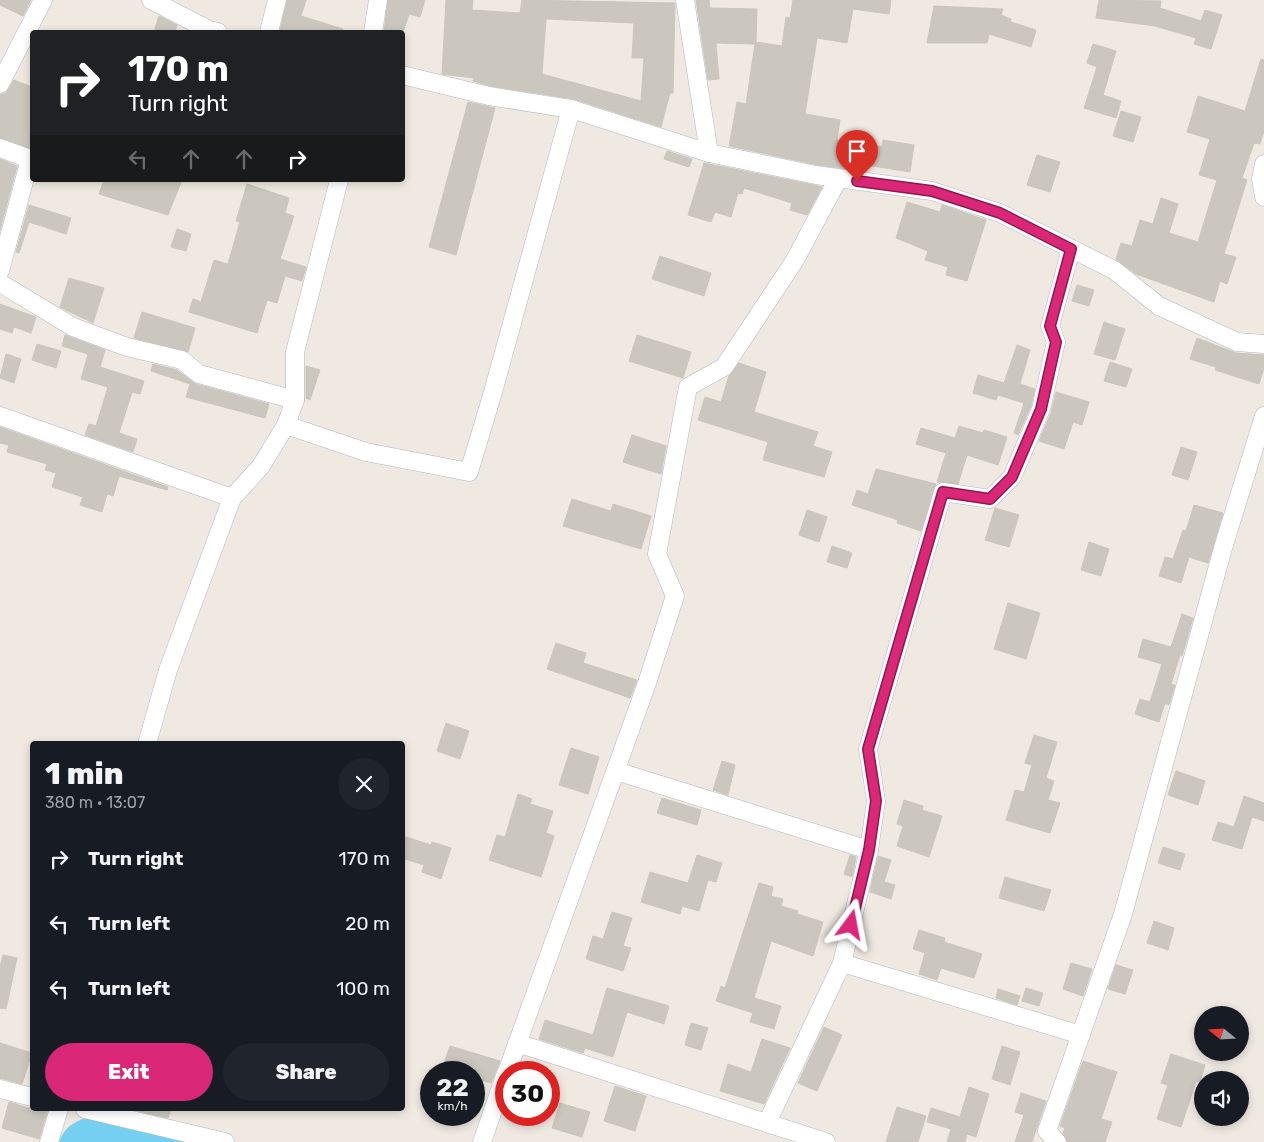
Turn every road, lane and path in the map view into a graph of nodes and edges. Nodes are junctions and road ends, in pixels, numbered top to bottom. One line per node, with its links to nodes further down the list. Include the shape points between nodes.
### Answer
1 (43, 0): 10 (street)
2 (151, 0): 6 (street)
3 (278, 0): 7 (street)
4 (378, 0): 8 (street)
5 (685, 0): 13 (street)
6 (209, 30)
7 (270, 30)
8 (373, 30)
9 (405, 77): 11 (street, via 489,96)
10 (0, 84)
11 (571, 109): 13 (street); 25 (street, via 468,472 366,452)
12 (0, 148): 19 (street, via 30,159)
13 (709, 153): 15 (street)
14 (1264, 164): 17 (street, via 1261,179)
15 (838, 178): 18 (street, via 932,191 1000,213); 28 (street, via 794,260 724,367 688,387 657,554 675,596)
16 (338, 182): 22 (street, via 295,352)
17 (1264, 197)
18 (1071, 249): 21 (street, via 1114,270 1159,306 1237,342); 29 (street, via 1050,326 1056,342 1041,409 1012,477 990,499 943,492 868,749 876,801)
19 (0, 271)
20 (0, 284): 22 (street, via 73,327 126,347 182,360 199,374)
21 (1264, 344)
22 (294, 400): 25 (street)
23 (0, 416): 26 (street)
24 (1264, 416): 31 (street, via 1223,548 1123,914)
25 (286, 425): 26 (street, via 260,466)
26 (232, 498): 27 (street, via 168,670)
27 (148, 741)
28 (616, 771): 29 (street); 32 (street)
29 (869, 850): 30 (street)
30 (842, 963): 31 (street); 39 (street)
31 (1081, 1035): 44 (street, via 1047,1131)
32 (517, 1043): 33 (street); 39 (street)
33 (510, 1061)
34 (0, 1089): 35 (street)
35 (30, 1096)
36 (495, 1105): 42 (street)
37 (58, 1111): 40 (street)
38 (93, 1111): 41 (street)
39 (767, 1123): 43 (street)
40 (49, 1142)
41 (225, 1142)
42 (482, 1142)
43 (826, 1142)
44 (1057, 1142)

